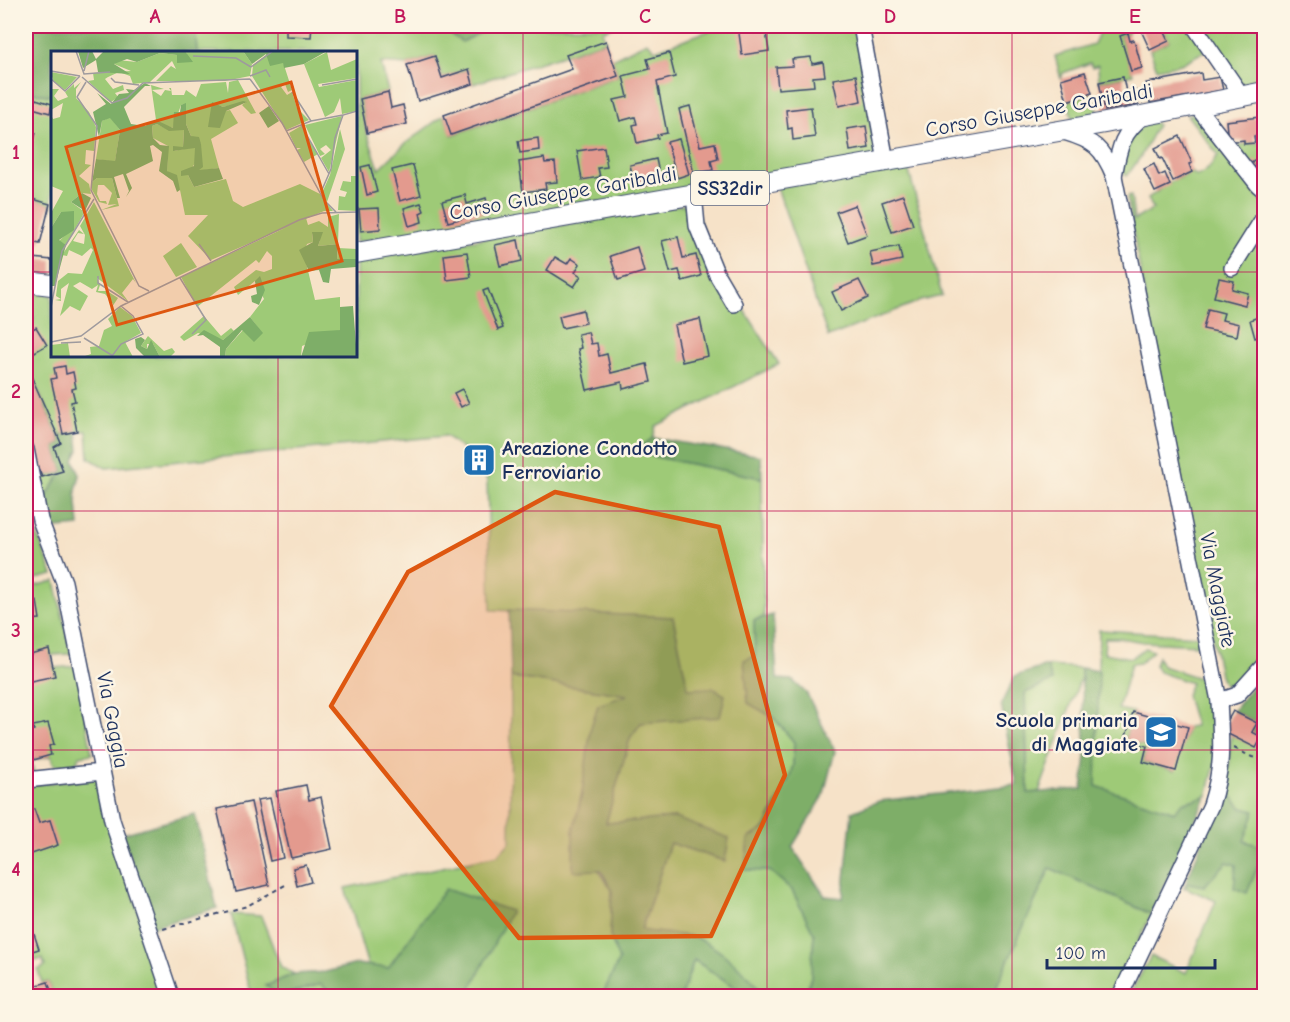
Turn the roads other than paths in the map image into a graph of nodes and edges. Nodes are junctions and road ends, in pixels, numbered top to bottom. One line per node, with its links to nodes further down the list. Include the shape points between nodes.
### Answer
1 (861, 26): 11 (street)
2 (1194, 26): 4 (street)
3 (1264, 92): 4 (main road, Corso Giuseppe Garibaldi / SS32dir)
4 (1242, 96): 5 (main road, Corso Giuseppe Garibaldi / SS32dir)
5 (1199, 105): 6 (main road, Corso Giuseppe Garibaldi / SS32dir); 13 (street)
6 (1145, 115): 7 (main road, Corso Giuseppe Garibaldi / SS32dir); 9 (street, Via Maggiate)
7 (1105, 123): 8 (main road, Corso Giuseppe Garibaldi / SS32dir); 9 (street, via 1114,133); 10 (street)
8 (1061, 130): 10 (street, via 1087,138); 11 (main road, Corso Giuseppe Garibaldi / SS32dir)
9 (1118, 148): 12 (street, Via Maggiate)
10 (1101, 149): 12 (street, Via Maggiate)
11 (886, 161): 14 (main road, Corso Giuseppe Garibaldi / SS32dir)
12 (1114, 176): 23 (street, Via Maggiate)
13 (1264, 190)
14 (694, 194): 16 (main road, Corso Giuseppe Garibaldi / SS32dir); 20 (street, via 697,226)
15 (1264, 217): 17 (street)
16 (357, 253)
17 (1232, 268)
18 (26, 282): 19 (main road)
19 (51, 285)
20 (734, 304)
21 (26, 448): 24 (street, Via Gaggia, via 40,520 64,582)
22 (1264, 664): 23 (street, via 1237,695)
23 (1219, 701): 27 (street, Via Maggiate, via 1220,771 1211,805)
24 (102, 772): 25 (street); 26 (street, Via Gaggia, via 112,820)
25 (26, 780)
26 (171, 996)
27 (1120, 996)

